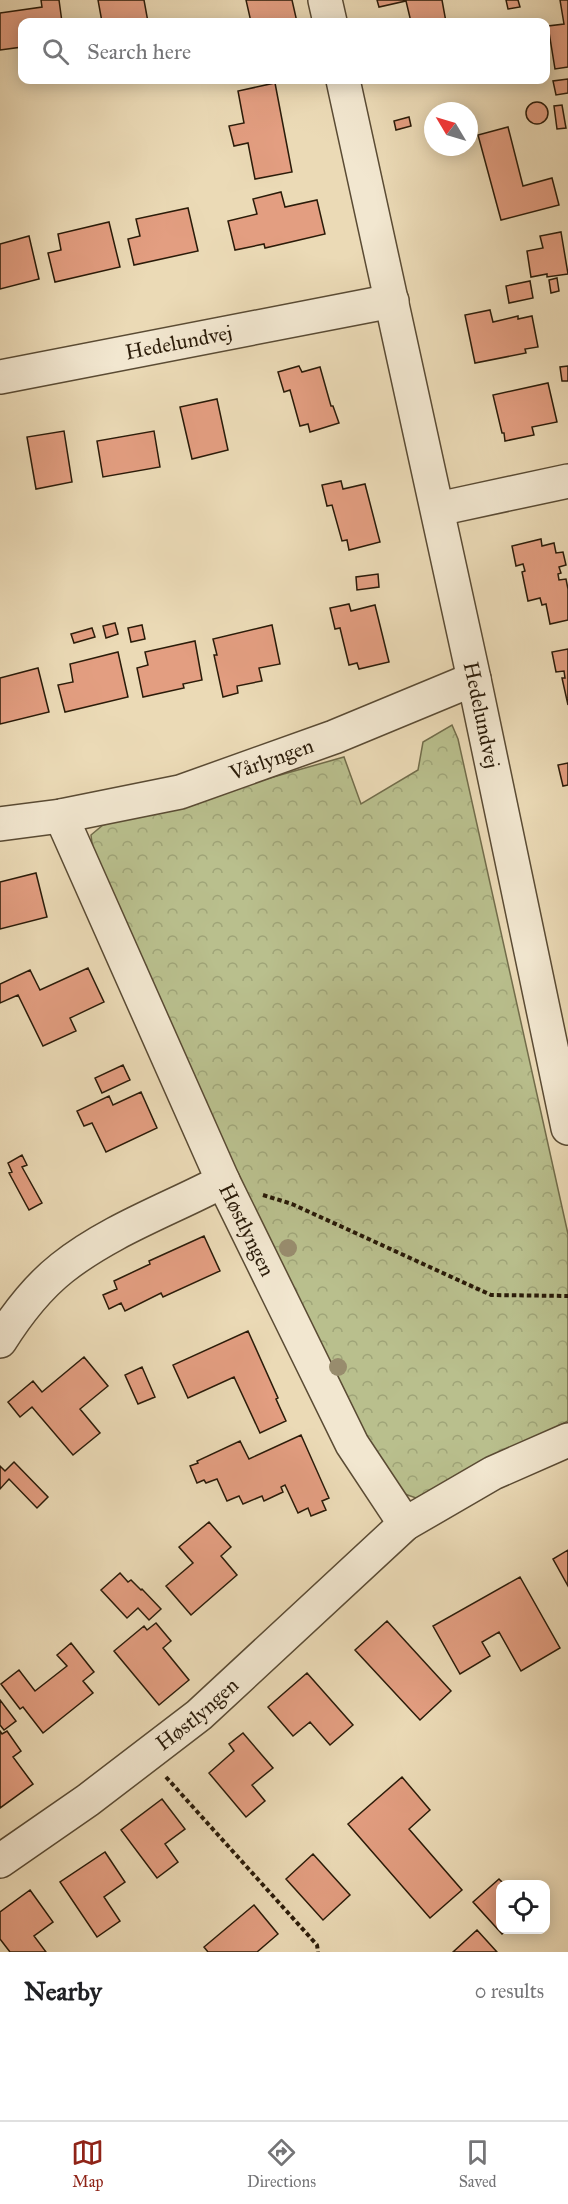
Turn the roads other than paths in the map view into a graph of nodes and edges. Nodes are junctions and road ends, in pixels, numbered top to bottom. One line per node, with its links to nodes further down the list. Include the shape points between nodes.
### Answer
1 (325, 0): 2 (street)
2 (329, 18)
3 (344, 84): 4 (street, Hedelundvej)
4 (392, 301): 5 (street, Hedelundvej); 7 (street, Hedelundvej)
5 (0, 377)
6 (568, 481): 7 (street)
7 (438, 509): 8 (street, Hedelundvej)
8 (474, 679): 9 (street, Vårlyngen, via 334,737 180,792); 11 (street, Hedelundvej)
9 (61, 816): 10 (street, Vårlyngen); 12 (street)
10 (0, 824)
11 (568, 1128)
12 (223, 1181): 13 (street, Høstlyngen, via 98,1244 61,1269); 15 (street, Høstlyngen, via 352,1444)
13 (4, 1325)
14 (568, 1440): 15 (street, Høstlyngen, via 493,1473)
15 (405, 1524): 16 (street, Høstlyngen, via 200,1715)
16 (0, 1862)

